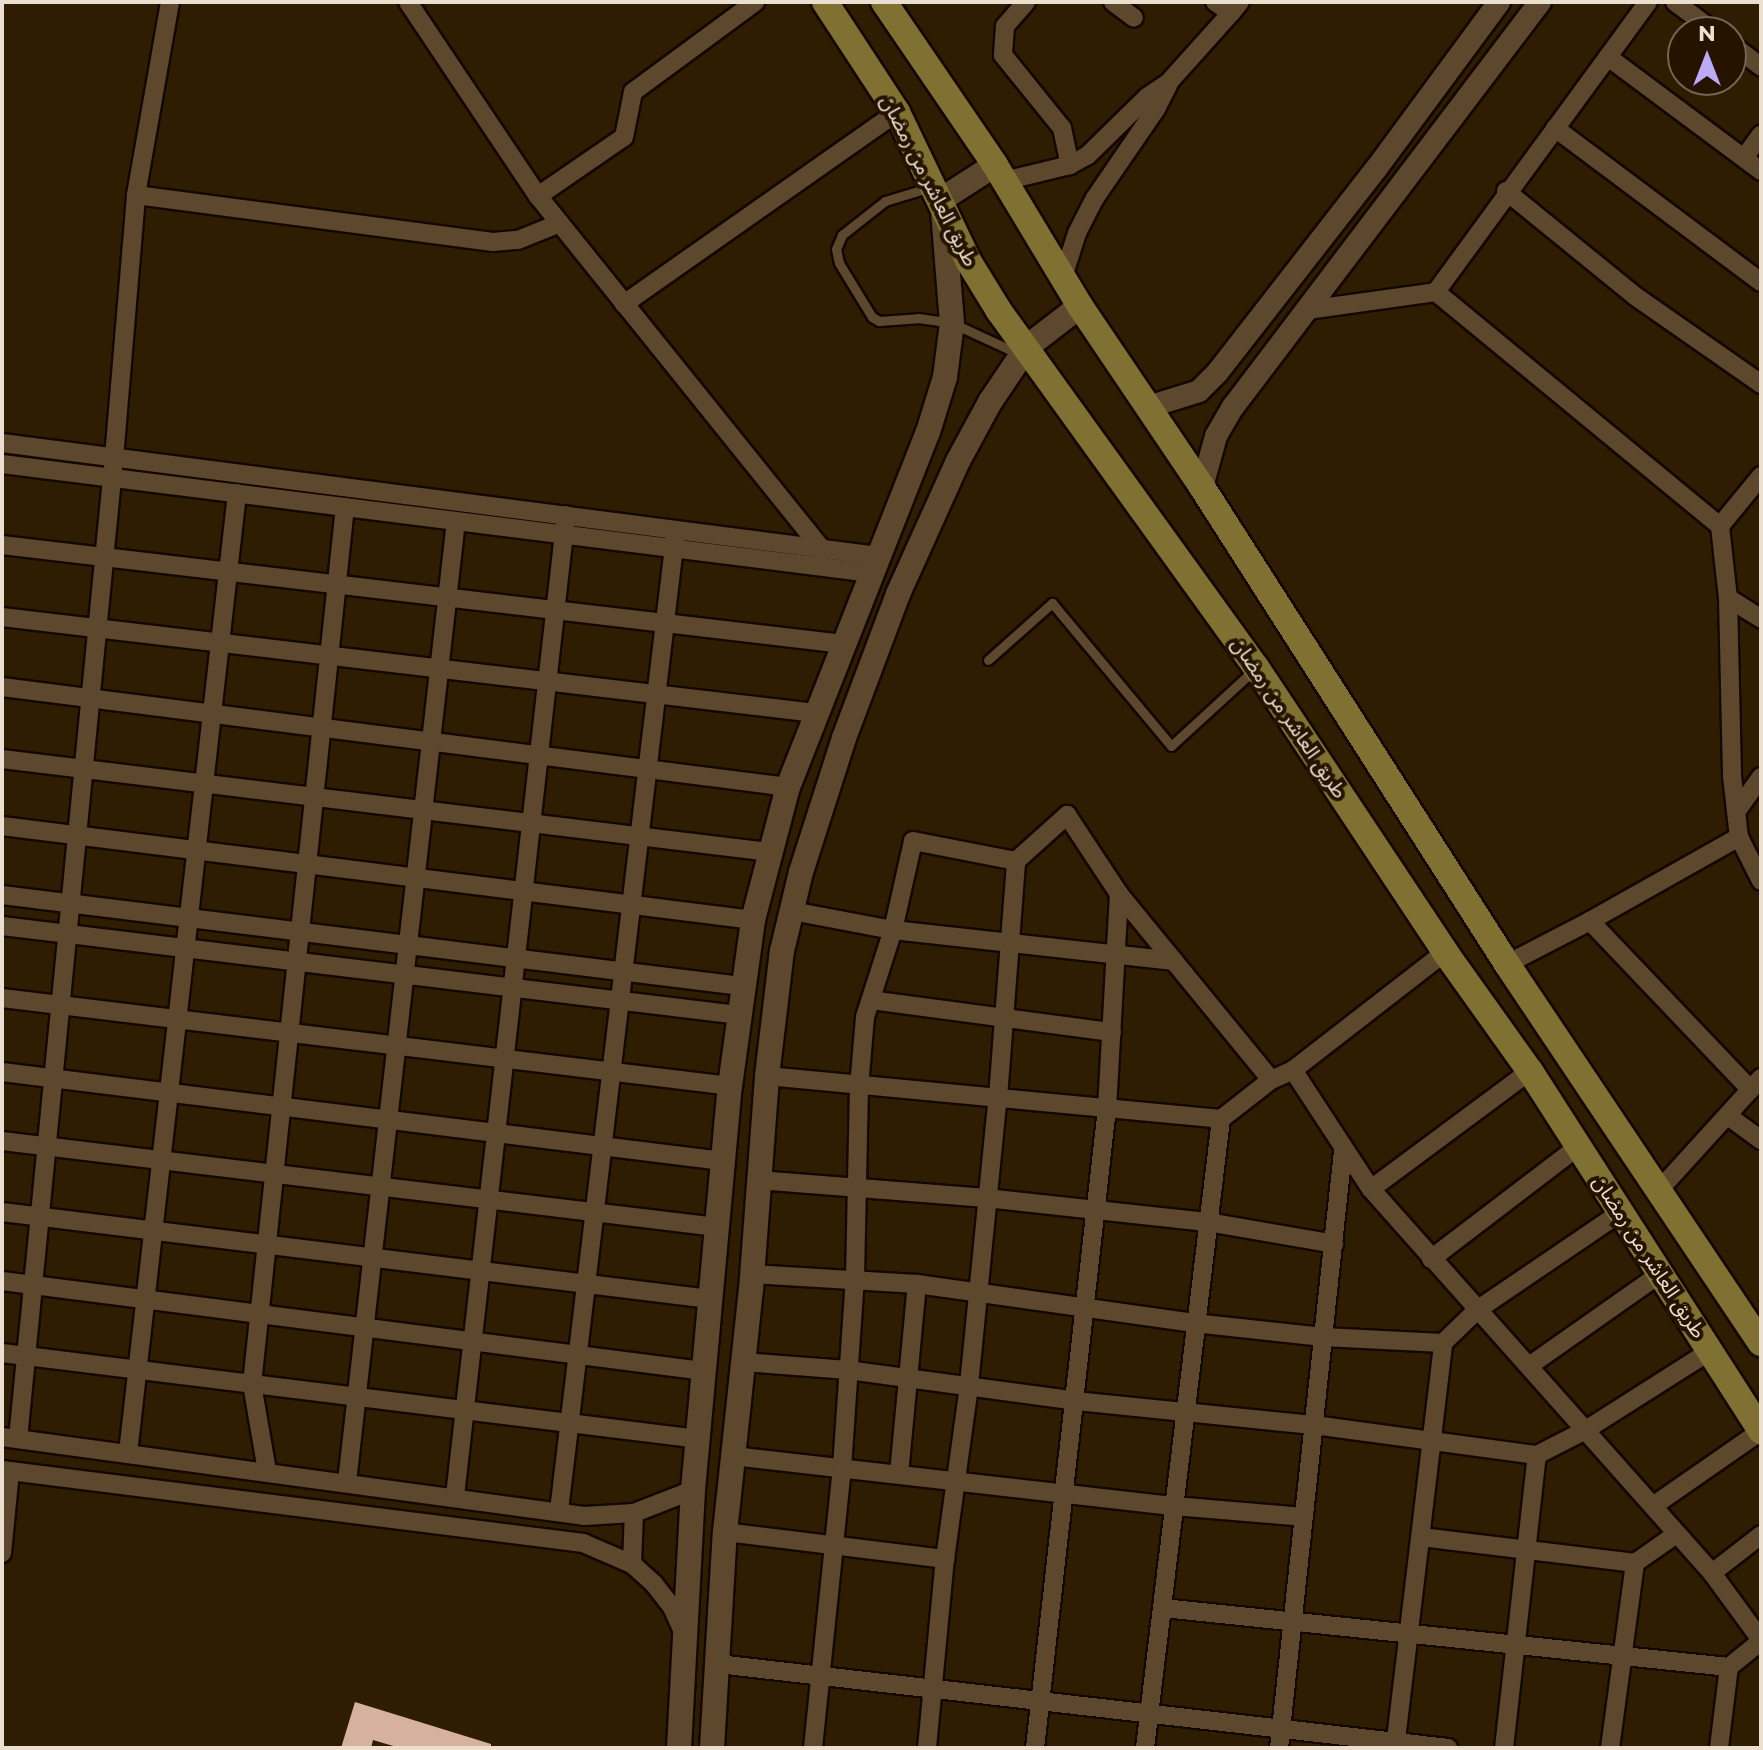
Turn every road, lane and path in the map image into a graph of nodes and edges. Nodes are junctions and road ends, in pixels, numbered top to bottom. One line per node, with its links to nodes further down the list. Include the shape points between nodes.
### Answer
1 (170, 2): 26 (street)
2 (408, 2): 27 (street)
3 (755, 2): 27 (street, via 633,92 624,137)
4 (825, 2): 17 (main road, طريق العاشر من رمضان)
5 (884, 2): 23 (main road)
6 (1026, 2): 21 (street, via 1005,26 1003,55 1062,128)
7 (1113, 2): 14 (street)
8 (1500, 2): 12 (street); 38 (street, via 1217,373 1199,391)
9 (1648, 2): 15 (street)
10 (1675, 2): 13 (street)
11 (1229, 6): 16 (street)
12 (1533, 11): 34 (street)
13 (1694, 16)
14 (1134, 18)
15 (1608, 57): 18 (street); 20 (street)
16 (1169, 82): 21 (street); 29 (street, via 1151,118 1095,198)
17 (897, 112): 25 (main road, طريق العاشر من رمضان); 32 (street)
18 (1555, 128): 24 (street); 30 (street)
19 (1761, 135): 20 (street)
20 (1744, 158): 22 (street)
21 (1070, 165): 23 (street)
22 (1761, 171)
23 (999, 173): 25 (main road); 29 (main road)
24 (1506, 191): 31 (street); 37 (street, via 1635,296)
25 (938, 192): 35 (main road); 35 (lane, via 885,201 842,235 836,256 872,317); 36 (main road, طريق العاشر من رمضان, via 969,262)
26 (136, 195): 28 (street, via 493,242 518,240); 40 (street)
27 (538, 196): 28 (street)
28 (560, 223): 32 (street)
29 (1063, 277): 33 (main road)
30 (1761, 282)
31 (1436, 292): 34 (street); 51 (street)
32 (624, 304): 54 (street)
33 (1080, 306): 36 (main road); 38 (main road)
34 (1307, 310): 44 (street, via 1227,417)
35 (952, 323): 36 (lane); 56 (main road, via 945,377 928,432)
36 (1024, 351): 71 (main road, طريق العاشر من رمضان); 107 (main road, via 958,461 898,594 844,738)
37 (1761, 384)
38 (1148, 407): 44 (main road)
39 (2, 443): 40 (street)
40 (114, 458): 43 (street); 50 (street)
41 (2, 464): 43 (street)
42 (1761, 476): 46 (street)
43 (112, 478): 45 (street); 55 (street)
44 (1202, 487): 123 (main road)
45 (237, 493): 47 (street); 58 (street)
46 (1744, 498): 48 (street); 51 (street)
47 (345, 507): 49 (street); 59 (street)
48 (1761, 509)
49 (456, 521): 50 (street); 60 (street)
50 (564, 525): 52 (street); 62 (street)
51 (1720, 526): 61 (street)
52 (675, 539): 54 (street); 57 (street); 65 (street)
53 (2, 545): 55 (street)
54 (821, 548): 56 (street); 57 (street)
55 (104, 557): 58 (street); 66 (street)
56 (874, 565): 57 (street); 68 (main road)
57 (837, 569)
58 (229, 572): 59 (street); 67 (street)
59 (337, 584): 60 (street); 69 (street)
60 (448, 597): 62 (street); 72 (street)
61 (1728, 598): 64 (street); 90 (street)
62 (554, 610): 65 (street); 73 (street)
63 (2, 617): 66 (street)
64 (1761, 619)
65 (665, 623): 68 (street); 75 (street)
66 (97, 628): 67 (street); 76 (street)
67 (220, 643): 69 (street); 77 (street)
68 (843, 644): 78 (main road)
69 (329, 656): 72 (street); 79 (street)
70 (988, 660): 71 (lane, via 1052,603 1171,746)
71 (1256, 667): 118 (main road, طريق العاشر من رمضان)
72 (439, 669): 73 (street); 80 (street)
73 (546, 681): 75 (street); 81 (street)
74 (2, 687): 76 (street)
75 (656, 694): 78 (street); 83 (street)
76 (90, 698): 77 (street); 84 (street)
77 (212, 713): 79 (street); 86 (street)
78 (815, 713): 87 (main road)
79 (322, 727): 80 (street); 88 (street)
80 (431, 740): 81 (street); 89 (street)
81 (537, 753): 83 (street); 91 (street)
82 (2, 759): 84 (street)
83 (648, 767): 87 (street); 94 (street)
84 (83, 769): 86 (street); 93 (street)
85 (1761, 777): 90 (street)
86 (204, 784): 88 (street); 96 (street)
87 (788, 787): 97 (main road)
88 (314, 797): 89 (street); 99 (street)
89 (423, 810): 91 (street); 100 (street)
90 (1736, 812): 95 (street)
91 (529, 823): 94 (street); 102 (street)
92 (2, 826): 93 (street)
93 (77, 835): 96 (street); 106 (street)
94 (639, 837): 97 (street); 105 (street)
95 (1739, 837): 101 (street); 110 (street)
96 (197, 850): 99 (street); 108 (street)
97 (769, 852): 109 (main road)
98 (1016, 861): 103 (street, via 1067,815); 112 (street, via 913,841); 115 (street)
99 (307, 863): 100 (street); 113 (street)
100 (416, 877): 102 (street); 116 (street)
101 (1761, 881)
102 (522, 890): 105 (street); 120 (street)
103 (1119, 894): 119 (street); 121 (street)
104 (2, 895): 106 (street)
105 (631, 903): 109 (street); 124 (street)
106 (71, 904): 108 (street); 114 (street)
107 (792, 911): 112 (street); 143 (main road)
108 (189, 918): 113 (street); 117 (street)
109 (753, 920): 126 (main road)
110 (1590, 921): 123 (street); 146 (street)
111 (2, 926): 114 (street)
112 (893, 930): 115 (street); 129 (street)
113 (300, 932): 116 (street); 122 (street)
114 (68, 934): 117 (street); 131 (street)
115 (1010, 944): 119 (street); 133 (street)
116 (408, 945): 120 (street); 125 (street)
117 (186, 948): 122 (street); 134 (street)
118 (1445, 952): 139 (street); 141 (main road, طريق العاشر من رمضان)
119 (1116, 957): 121 (street); 135 (street)
120 (514, 958): 124 (street); 127 (street)
121 (1174, 961): 145 (street)
122 (297, 962): 125 (street); 136 (street)
123 (1507, 964): 170 (main road)
124 (623, 972): 126 (street); 130 (street)
125 (405, 975): 127 (street); 137 (street)
126 (741, 986): 132 (main road)
127 (511, 988): 130 (street); 138 (street)
128 (2, 998): 131 (street)
129 (871, 1000): 133 (street); 148 (street)
130 (619, 1001): 132 (street); 140 (street)
131 (60, 1005): 134 (street); 144 (street)
132 (738, 1015): 147 (main road)
133 (1005, 1017): 135 (street); 150 (street)
134 (178, 1019): 136 (street); 149 (street)
135 (1112, 1032): 152 (street)
136 (289, 1033): 137 (street); 151 (street)
137 (397, 1046): 138 (street); 155 (street)
138 (503, 1059): 140 (street); 156 (street)
139 (1293, 1070): 145 (street); 162 (street)
140 (610, 1071): 147 (street); 160 (street)
141 (1530, 1071): 161 (main road, طريق العاشر من رمضان); 169 (street)
142 (2, 1072): 144 (street)
143 (767, 1076): 148 (street); 166 (main road)
144 (53, 1078): 149 (street); 159 (street)
145 (1271, 1080): 154 (street)
146 (1756, 1084): 153 (street)
147 (730, 1086): 164 (main road)
148 (859, 1087): 150 (street); 167 (street)
149 (169, 1093): 151 (street); 163 (street)
150 (998, 1097): 152 (street); 171 (street)
151 (282, 1107): 155 (street); 165 (street)
152 (1107, 1108): 154 (street); 173 (street)
153 (1728, 1116): 157 (street); 170 (street)
154 (1221, 1119): 178 (street)
155 (388, 1120): 156 (street); 168 (street)
156 (495, 1133): 160 (street); 172 (street)
157 (1761, 1140)
158 (2, 1141): 159 (street)
159 (47, 1146): 163 (street); 177 (street)
160 (601, 1146): 164 (street); 176 (street)
161 (1579, 1146): 175 (main road, طريق العاشر من رمضان); 184 (street)
162 (1343, 1151): 169 (street); 181 (street)
163 (162, 1160): 165 (street); 180 (street)
164 (723, 1161): 179 (main road)
165 (275, 1174): 168 (street); 182 (street)
166 (758, 1180): 167 (street); 186 (main road)
167 (859, 1185): 171 (street); 188 (street)
168 (380, 1187): 172 (street); 183 (street)
169 (1371, 1189): 184 (street)
170 (1660, 1189): 201 (main road)
171 (986, 1198): 173 (street); 193 (street)
172 (487, 1200): 176 (street); 185 (street)
173 (1096, 1210): 178 (street); 196 (street)
174 (2, 1212): 177 (street)
175 (1621, 1212): 187 (main road, طريق العاشر من رمضان); 197 (street)
176 (593, 1213): 179 (street); 190 (street)
177 (40, 1217): 180 (street); 192 (street)
178 (1207, 1222): 181 (street); 199 (street)
179 (717, 1227): 195 (main road)
180 (153, 1231): 182 (street); 194 (street)
181 (1334, 1244): 202 (street)
182 (267, 1245): 183 (street); 198 (street)
183 (372, 1258): 185 (street); 200 (street)
184 (1431, 1259): 197 (street)
185 (480, 1271): 190 (street); 203 (street)
186 (752, 1274): 188 (street); 209 (main road)
187 (1660, 1274): 205 (main road, طريق العاشر من رمضان); 210 (street)
188 (855, 1278): 191 (street); 212 (street)
189 (2, 1281): 192 (street)
190 (584, 1284): 195 (street); 207 (street)
191 (917, 1284): 193 (street); 214 (street)
192 (33, 1285): 194 (street); 208 (street)
193 (977, 1292): 196 (street); 216 (street)
194 (146, 1299): 198 (street); 211 (street)
195 (710, 1299): 213 (main road)
196 (1086, 1306): 199 (street); 218 (street)
197 (1477, 1310): 204 (street); 210 (street)
198 (260, 1314): 200 (street); 215 (street)
199 (1194, 1323): 202 (street); 220 (street)
200 (364, 1327): 203 (street); 217 (street)
201 (1757, 1332)
202 (1323, 1337): 204 (street); 222 (street)
203 (472, 1341): 207 (street); 219 (street)
204 (1443, 1343): 227 (street)
205 (1710, 1351): 223 (street); 224 (main road, طريق العاشر من رمضان)
206 (2, 1353): 208 (street)
207 (576, 1355): 213 (street); 221 (street)
208 (26, 1356): 211 (street); 225 (street)
209 (744, 1362): 212 (street); 230 (main road)
210 (1529, 1366): 223 (street)
211 (138, 1370): 215 (street); 228 (street)
212 (848, 1370): 214 (street); 231 (street)
213 (704, 1371): 226 (main road)
214 (909, 1377): 216 (street); 234 (street)
215 (252, 1384): 217 (street); 233 (street)
216 (969, 1385): 218 (street); 235 (street)
217 (356, 1397): 219 (street); 236 (street)
218 (1076, 1401): 220 (street); 238 (street)
219 (464, 1410): 221 (street); 239 (street)
220 (1186, 1413): 222 (street); 240 (street)
221 (567, 1423): 226 (street); 242 (street)
222 (1314, 1425): 227 (street); 244 (street)
223 (1584, 1431): 229 (street); 241 (street)
224 (1761, 1431): 241 (street)
225 (10, 1438): 228 (street)
226 (698, 1439): 237 (main road)
227 (1434, 1439): 229 (street); 248 (street)
228 (128, 1453): 233 (street)
229 (1537, 1455): 250 (street)
230 (733, 1456): 231 (street); 245 (main road)
231 (842, 1468): 234 (street); 249 (street)
232 (6, 1471): 251 (street); 254 (street, via 583,1543)
233 (267, 1471): 236 (street)
234 (899, 1474): 235 (street)
235 (957, 1479): 238 (street); 252 (street)
236 (347, 1482): 239 (street)
237 (693, 1490): 243 (street); 258 (main road)
238 (1065, 1494): 240 (street); 267 (street)
239 (455, 1496): 242 (street)
240 (1174, 1506): 244 (street); 256 (street)
241 (1653, 1506): 246 (street)
242 (559, 1511): 243 (street)
243 (634, 1513): 254 (street)
244 (1304, 1517): 257 (street)
245 (725, 1532): 249 (street); 263 (main road)
246 (1675, 1535): 253 (street); 255 (street)
247 (1761, 1535): 255 (street)
248 (1421, 1537): 250 (street); 259 (street)
249 (834, 1547): 252 (street); 265 (street)
250 (1525, 1549): 253 (street); 261 (street)
251 (2, 1553)
252 (945, 1559): 266 (street)
253 (1635, 1563): 262 (street)
254 (632, 1564): 258 (street, via 672,1607)
255 (1712, 1573): 260 (street)
256 (1163, 1608): 257 (street); 268 (street)
257 (1292, 1620): 259 (street); 269 (street)
258 (684, 1634): 271 (main road)
259 (1411, 1634): 261 (street); 270 (street)
260 (1761, 1640): 264 (street)
261 (1517, 1644): 262 (street); 279 (street)
262 (1622, 1656): 264 (street); 280 (street)
263 (718, 1664): 265 (street); 272 (main road)
264 (1729, 1667): 281 (street)
265 (819, 1674): 266 (street); 273 (street)
266 (933, 1689): 267 (street); 274 (street)
267 (1039, 1701): 268 (street); 275 (street)
268 (1150, 1714): 269 (street); 276 (street)
269 (1281, 1729): 270 (street); 277 (street)
270 (1396, 1745): 278 (street)
271 (679, 1748)
272 (712, 1748)
273 (813, 1748)
274 (927, 1748)
275 (1035, 1748)
276 (1145, 1748)
277 (1279, 1748)
278 (1448, 1748)
279 (1504, 1748)
280 (1610, 1748)
281 (1719, 1748)

